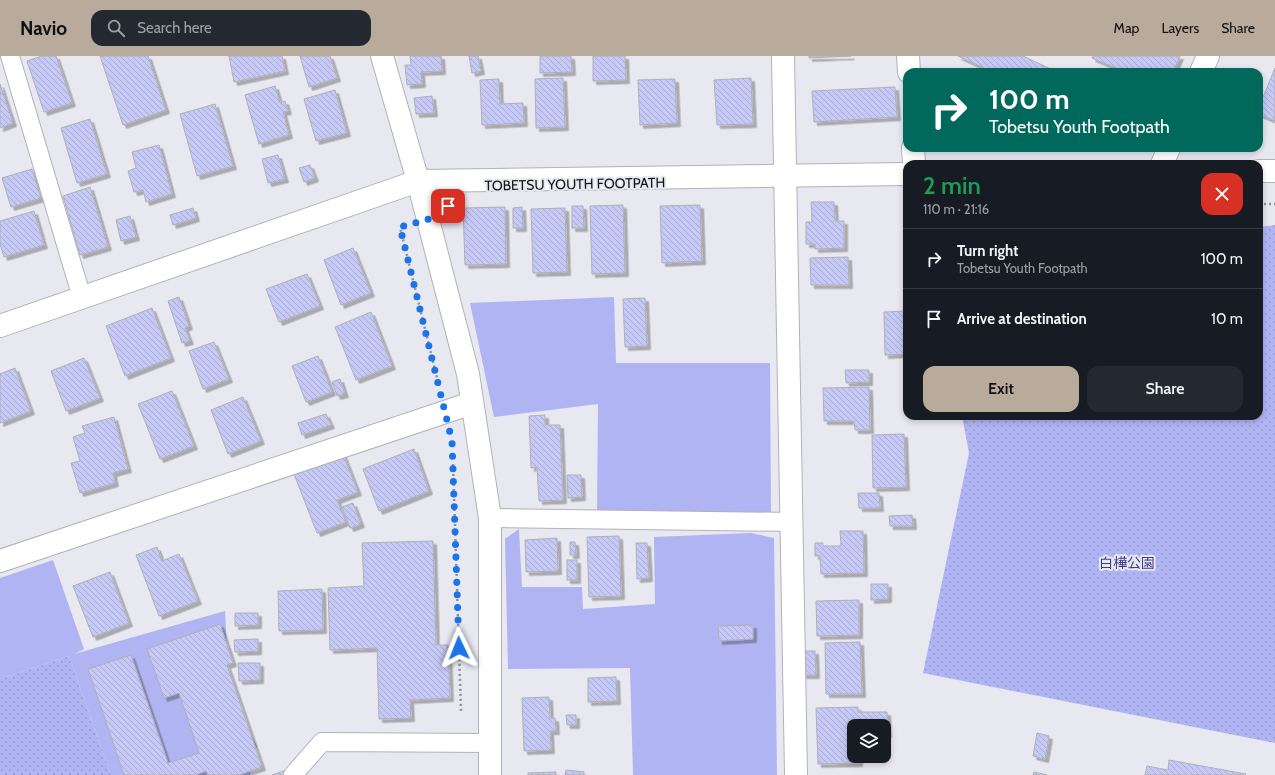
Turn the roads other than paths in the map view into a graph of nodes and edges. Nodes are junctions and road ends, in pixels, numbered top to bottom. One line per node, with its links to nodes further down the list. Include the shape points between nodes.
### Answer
1 (10, 56): 13 (lane)
2 (382, 56): 12 (street)
3 (783, 56): 11 (street)
4 (908, 56): 6 (street)
5 (1208, 56): 7 (street)
6 (909, 68)
7 (1203, 68)
8 (1263, 171): 9 (street)
9 (1275, 171)
10 (903, 174): 11 (street)
11 (785, 175): 12 (street); 17 (street)
12 (418, 181): 13 (street); 15 (street, via 468,374)
13 (82, 298): 14 (street)
14 (0, 326)
15 (472, 403): 16 (street); 18 (street)
16 (490, 518): 17 (lane); 19 (street)
17 (792, 522): 22 (street)
18 (0, 561)
19 (490, 743): 20 (lane, via 322,742); 21 (street)
20 (294, 775)
21 (490, 775)
22 (796, 775)

